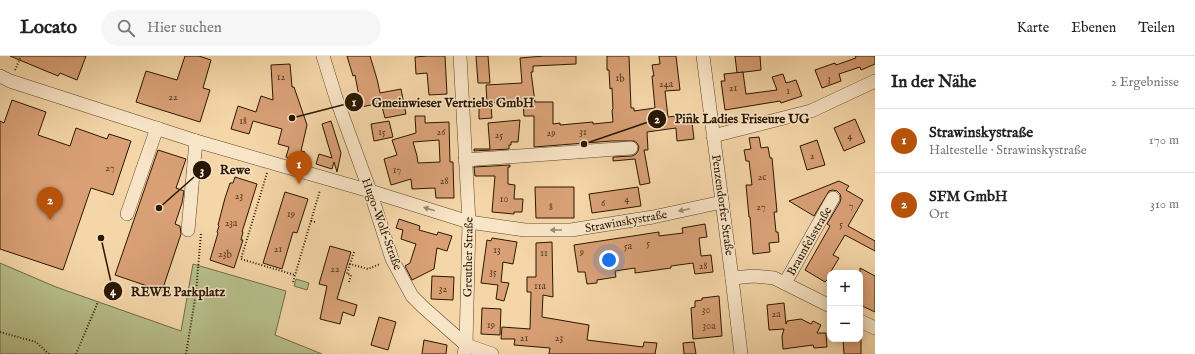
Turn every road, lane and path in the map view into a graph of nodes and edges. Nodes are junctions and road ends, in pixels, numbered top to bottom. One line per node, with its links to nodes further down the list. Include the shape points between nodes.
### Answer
1 (21, 56): 5 (path)
2 (323, 56): 14 (street, Hugo-Wolf-Straße)
3 (460, 56): 11 (street, Greuther Straße)
4 (703, 56): 8 (street, Penzendorfer Straße)
5 (5, 78): 7 (street, Strawinskystraße)
6 (875, 81): 8 (street, via 811,111)
7 (157, 128): 9 (street, Strawinskystraße); 17 (street)
8 (714, 136): 16 (street, Penzendorfer Straße)
9 (196, 141): 12 (street, Strawinskystraße); 21 (street)
10 (631, 148): 11 (street)
11 (465, 160): 20 (street, Greuther Straße)
12 (270, 162): 13 (street, Strawinskystraße); 26 (path, via 241,259)
13 (323, 177): 14 (street, Strawinskystraße); 18 (path)
14 (370, 191): 20 (street, Strawinskystraße, one-way to 14); 23 (street, Hugo-Wolf-Straße)
15 (833, 198): 30 (street, Braunfelsstraße)
16 (722, 202): 20 (street, Strawinskystraße, one-way to 20, via 653,217 570,230 525,230); 27 (street, Penzendorfer Straße)
17 (127, 214)
18 (311, 221): 19 (path); 26 (path)
19 (315, 222)
20 (469, 222): 36 (street, Greuther Straße)
21 (188, 230)
22 (354, 252): 24 (path)
23 (392, 258): 24 (path, via 368,269); 36 (street, Hugo-Wolf-Straße, via 412,296)
24 (350, 264): 29 (path, via 347,274 351,275)
25 (198, 270): 39 (path)
26 (295, 275): 28 (path)
27 (732, 278): 30 (street, Braunfelsstraße, via 754,276 774,278); 41 (street, Penzendorfer Straße)
28 (293, 282)
29 (349, 282)
30 (785, 283): 32 (street, Braunfelsstraße)
31 (98, 302): 38 (path)
32 (827, 304)
33 (863, 322): 34 (street)
34 (875, 328)
35 (0, 332): 37 (path, via 36,342)
36 (465, 349): 40 (street, Hugo-Wolf-Straße)
37 (49, 354)
38 (76, 354)
39 (186, 354)
40 (492, 354)
41 (741, 354)

